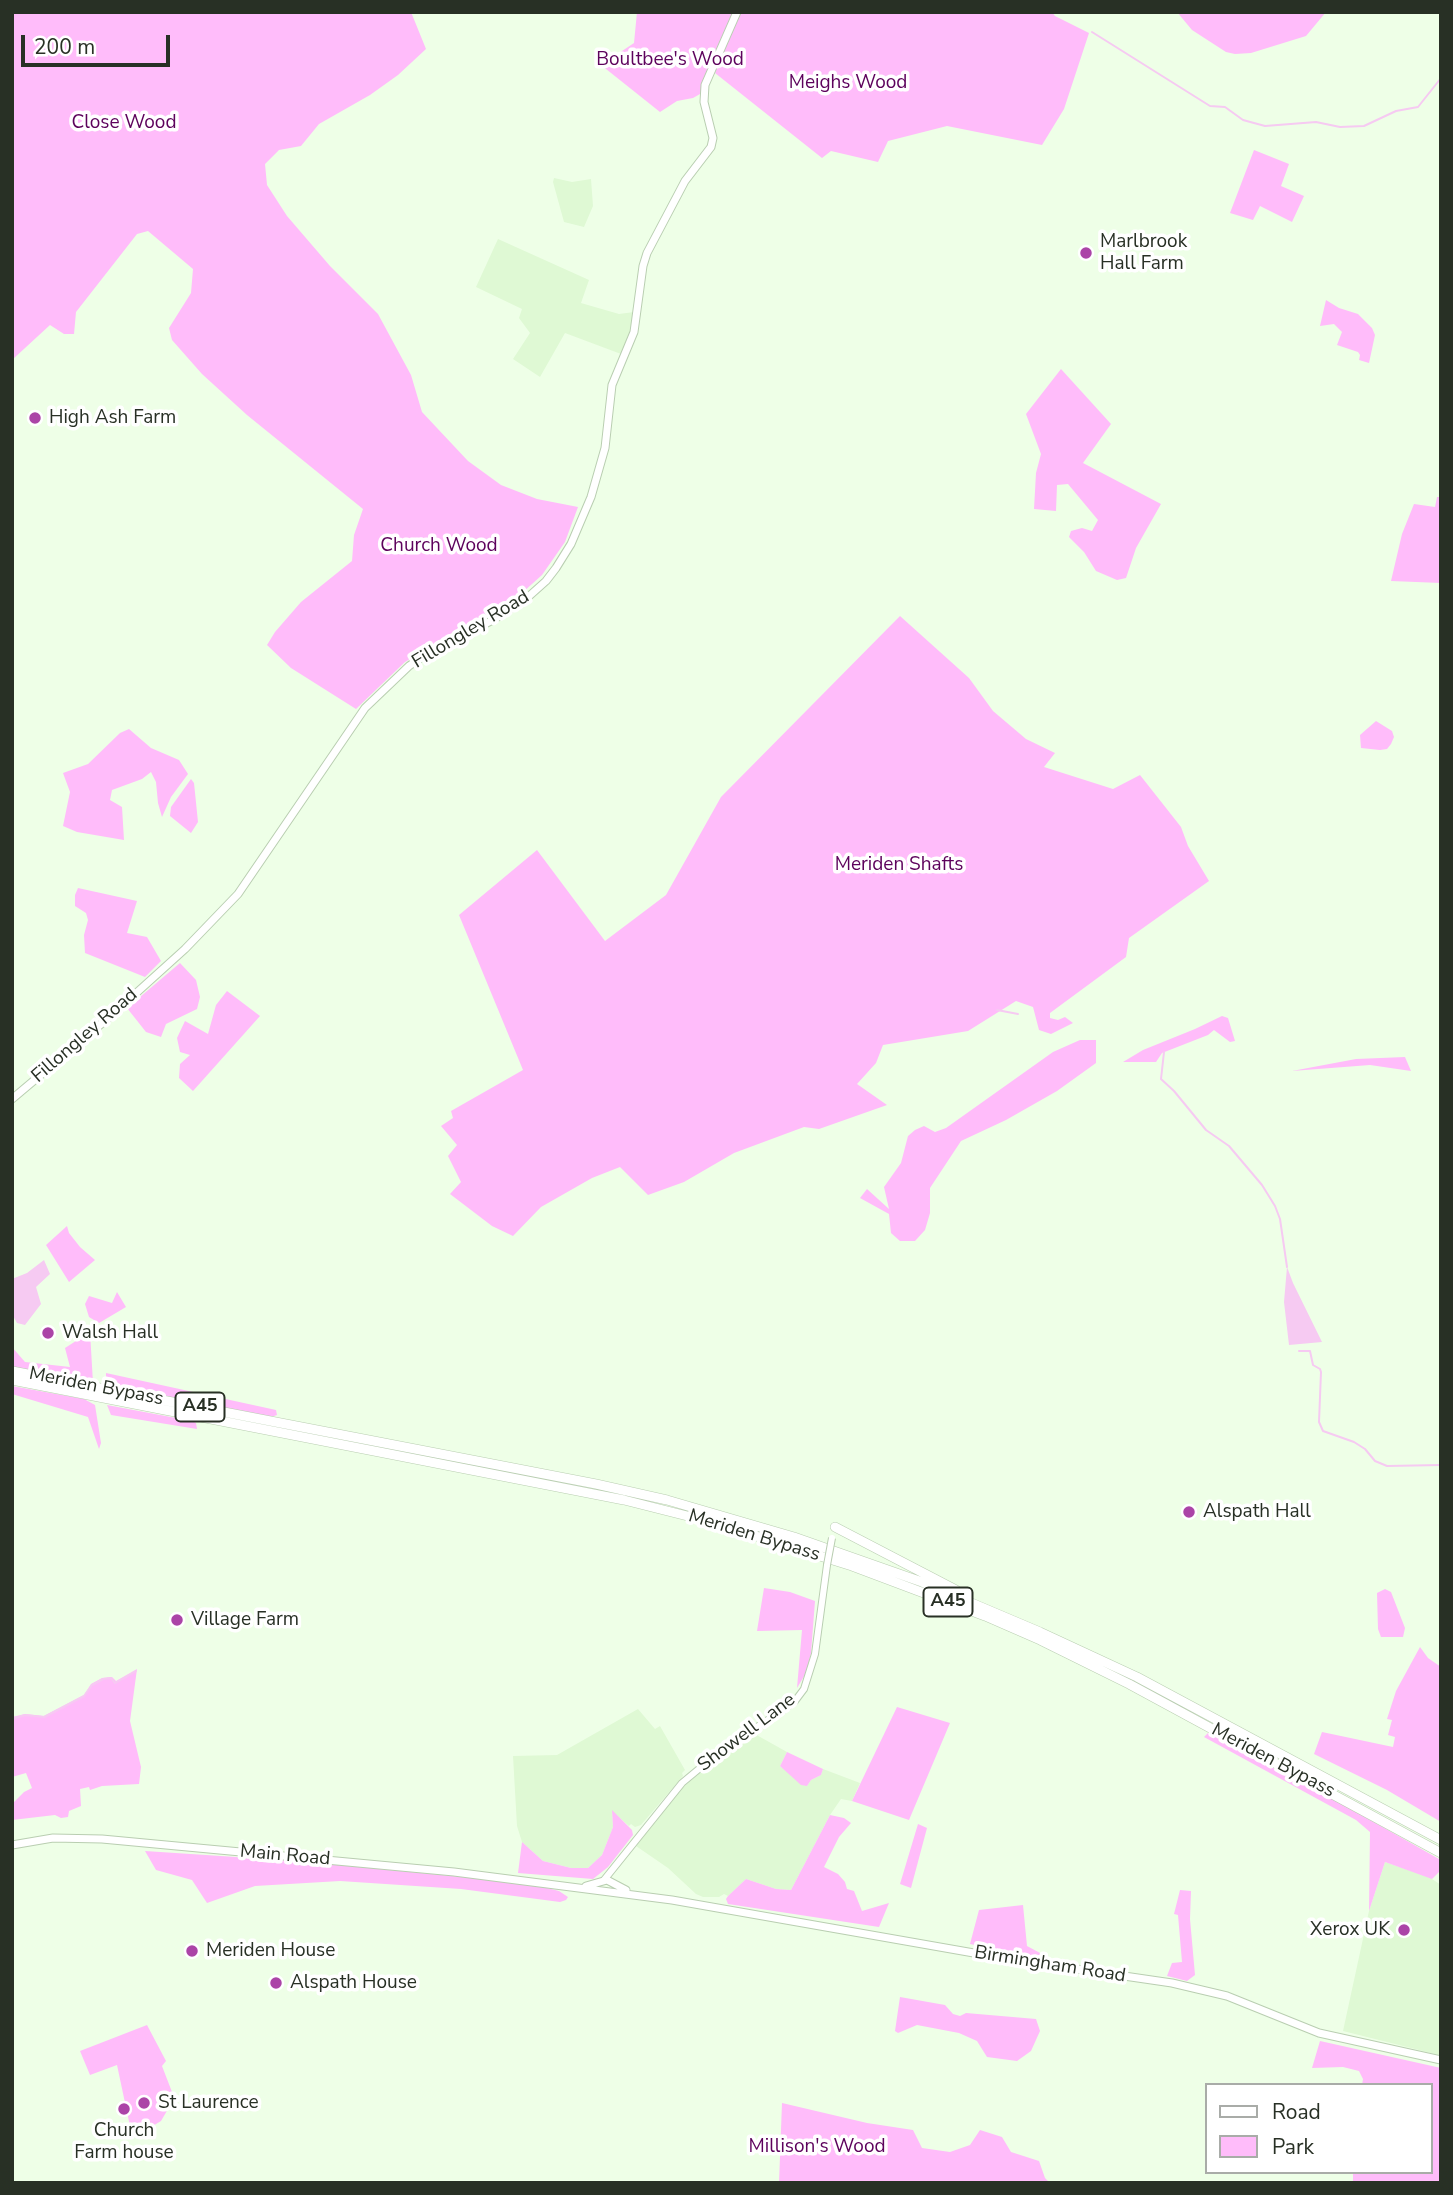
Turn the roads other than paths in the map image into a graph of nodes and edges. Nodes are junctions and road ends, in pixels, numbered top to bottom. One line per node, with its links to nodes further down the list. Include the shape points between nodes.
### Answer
1 (737, 12): 2 (main road, Fillongley Road, via 705,85 711,147 685,181 647,253 634,332 612,385 606,448 591,497 556,568 527,598 426,654 365,708 238,894 186,949)
2 (12, 1099)
3 (12, 1371): 5 (highway, Meriden Bypass / A45)
4 (12, 1380): 5 (highway, Meriden Bypass / A45)
5 (386, 1447): 6 (highway, Meriden Bypass / A45)
6 (415, 1454): 8 (highway, Meriden Bypass / A45, via 667,1500 794,1537); 11 (highway, Meriden Bypass / A45, via 711,1522 948,1602 1129,1684)
7 (835, 1527): 8 (highway); 12 (street, Showell Lane, bridge, via 815,1654 804,1689 789,1706 723,1749 682,1783 611,1870)
8 (971, 1601): 9 (highway, Meriden Bypass / A45, via 1138,1677)
9 (1441, 1840)
10 (12, 1845): 12 (main road, Main Road, via 53,1838 102,1839 558,1885)
11 (1441, 1853)
12 (607, 1885): 13 (main road, Birmingham Road, via 652,1897 1008,1959 1172,1983 1227,1996 1319,2033)
13 (1441, 2060)

